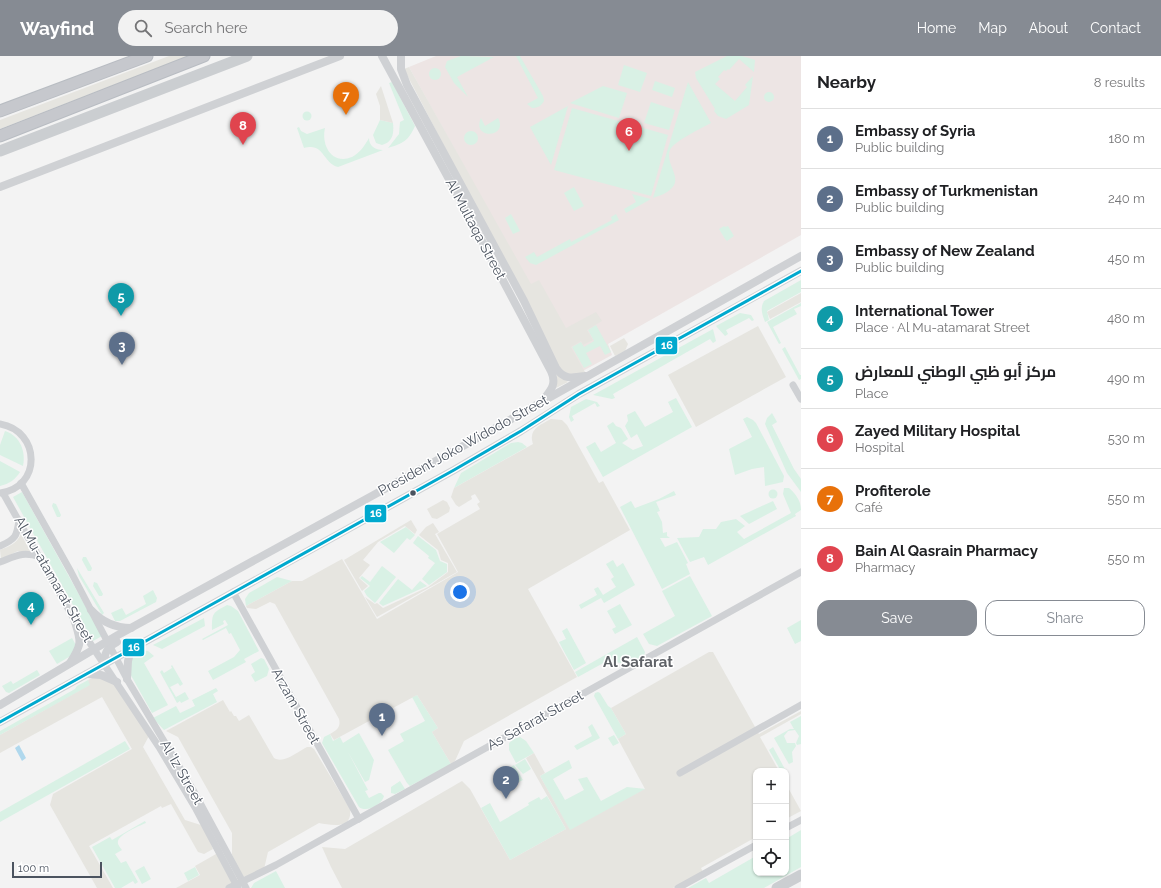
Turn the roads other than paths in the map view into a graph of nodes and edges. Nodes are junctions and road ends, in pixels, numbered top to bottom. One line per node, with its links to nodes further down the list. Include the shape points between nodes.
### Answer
1 (147, 56): 9 (highway)
2 (204, 56): 10 (highway)
3 (247, 56): 11 (main road)
4 (340, 56): 12 (street)
5 (382, 56): 7 (street, Al Multaqa Street)
6 (401, 56): 8 (street, Al Multaqa Street, via 401,69)
7 (389, 69): 8 (street, via 391,65 395,66); 18 (street, Al Multaqa Street, via 554,377 550,392)
8 (407, 85): 15 (street, Al Multaqa Street, via 524,301 559,373 570,378)
9 (0, 111)
10 (0, 136)
11 (0, 151)
12 (0, 186)
13 (801, 256): 15 (street, President Joko Widodo Street)
14 (801, 271): 28 (street, President Joko Widodo Street, via 575,397 454,470)
15 (590, 375): 18 (street, President Joko Widodo Street)
16 (793, 385): 17 (street)
17 (801, 399)
18 (540, 403): 26 (street, President Joko Widodo Street)
19 (0, 424): 20 (street, via 19,431 30,448 30,468)
20 (21, 483): 21 (street); 29 (street, Al Mu-atamarat Street)
21 (2, 493): 22 (street, Al Mu-atamarat Street)
22 (19, 519): 23 (street, via 16,536); 24 (street, Al Mu-atamarat Street)
23 (0, 546)
24 (40, 557): 25 (street, via 23,554); 30 (street, Al Mu-atamarat Street)
25 (0, 562)
26 (241, 567): 31 (street, President Joko Widodo Street); 32 (street, via 230,579)
27 (801, 572): 45 (street, As Safarat Street)
28 (233, 592): 34 (street, President Joko Widodo Street); 45 (street, Arzam Street)
29 (92, 610): 31 (street, via 109,624); 32 (street, Al Mu-atamarat Street)
30 (74, 619): 33 (street, Al Mu-atamarat Street); 37 (street, via 80,644)
31 (131, 628): 32 (street, President Joko Widodo Street)
32 (109, 644): 33 (street, President Joko Widodo Street); 35 (street, Al Mu-atamarat Street); 36 (street)
33 (95, 650): 36 (street, Al Mu-atamarat Street); 37 (street, President Joko Widodo Street)
34 (131, 650): 35 (street, President Joko Widodo Street); 39 (street)
35 (116, 657): 36 (street, President Joko Widodo Street); 39 (street, Al 'Iz Street)
36 (105, 664): 38 (street, President Joko Widodo Street); 40 (street, Al 'Iz Street)
37 (69, 665): 41 (street, President Joko Widodo Street)
38 (87, 674): 40 (street, via 101,675); 43 (street, President Joko Widodo Street)
39 (127, 678): 50 (street, Al 'Iz Street, via 193,790)
40 (117, 682): 50 (street, Al 'Iz Street, via 159,747)
41 (0, 705)
42 (801, 705): 44 (street)
43 (0, 722)
44 (680, 773)
45 (359, 819): 50 (street, As Safarat Street)
46 (801, 820): 47 (street)
47 (789, 826)
48 (753, 847): 52 (street)
49 (801, 875): 53 (main road)
50 (241, 886): 51 (street, As Safarat Street)
51 (229, 888)
52 (678, 888)
53 (777, 888)

